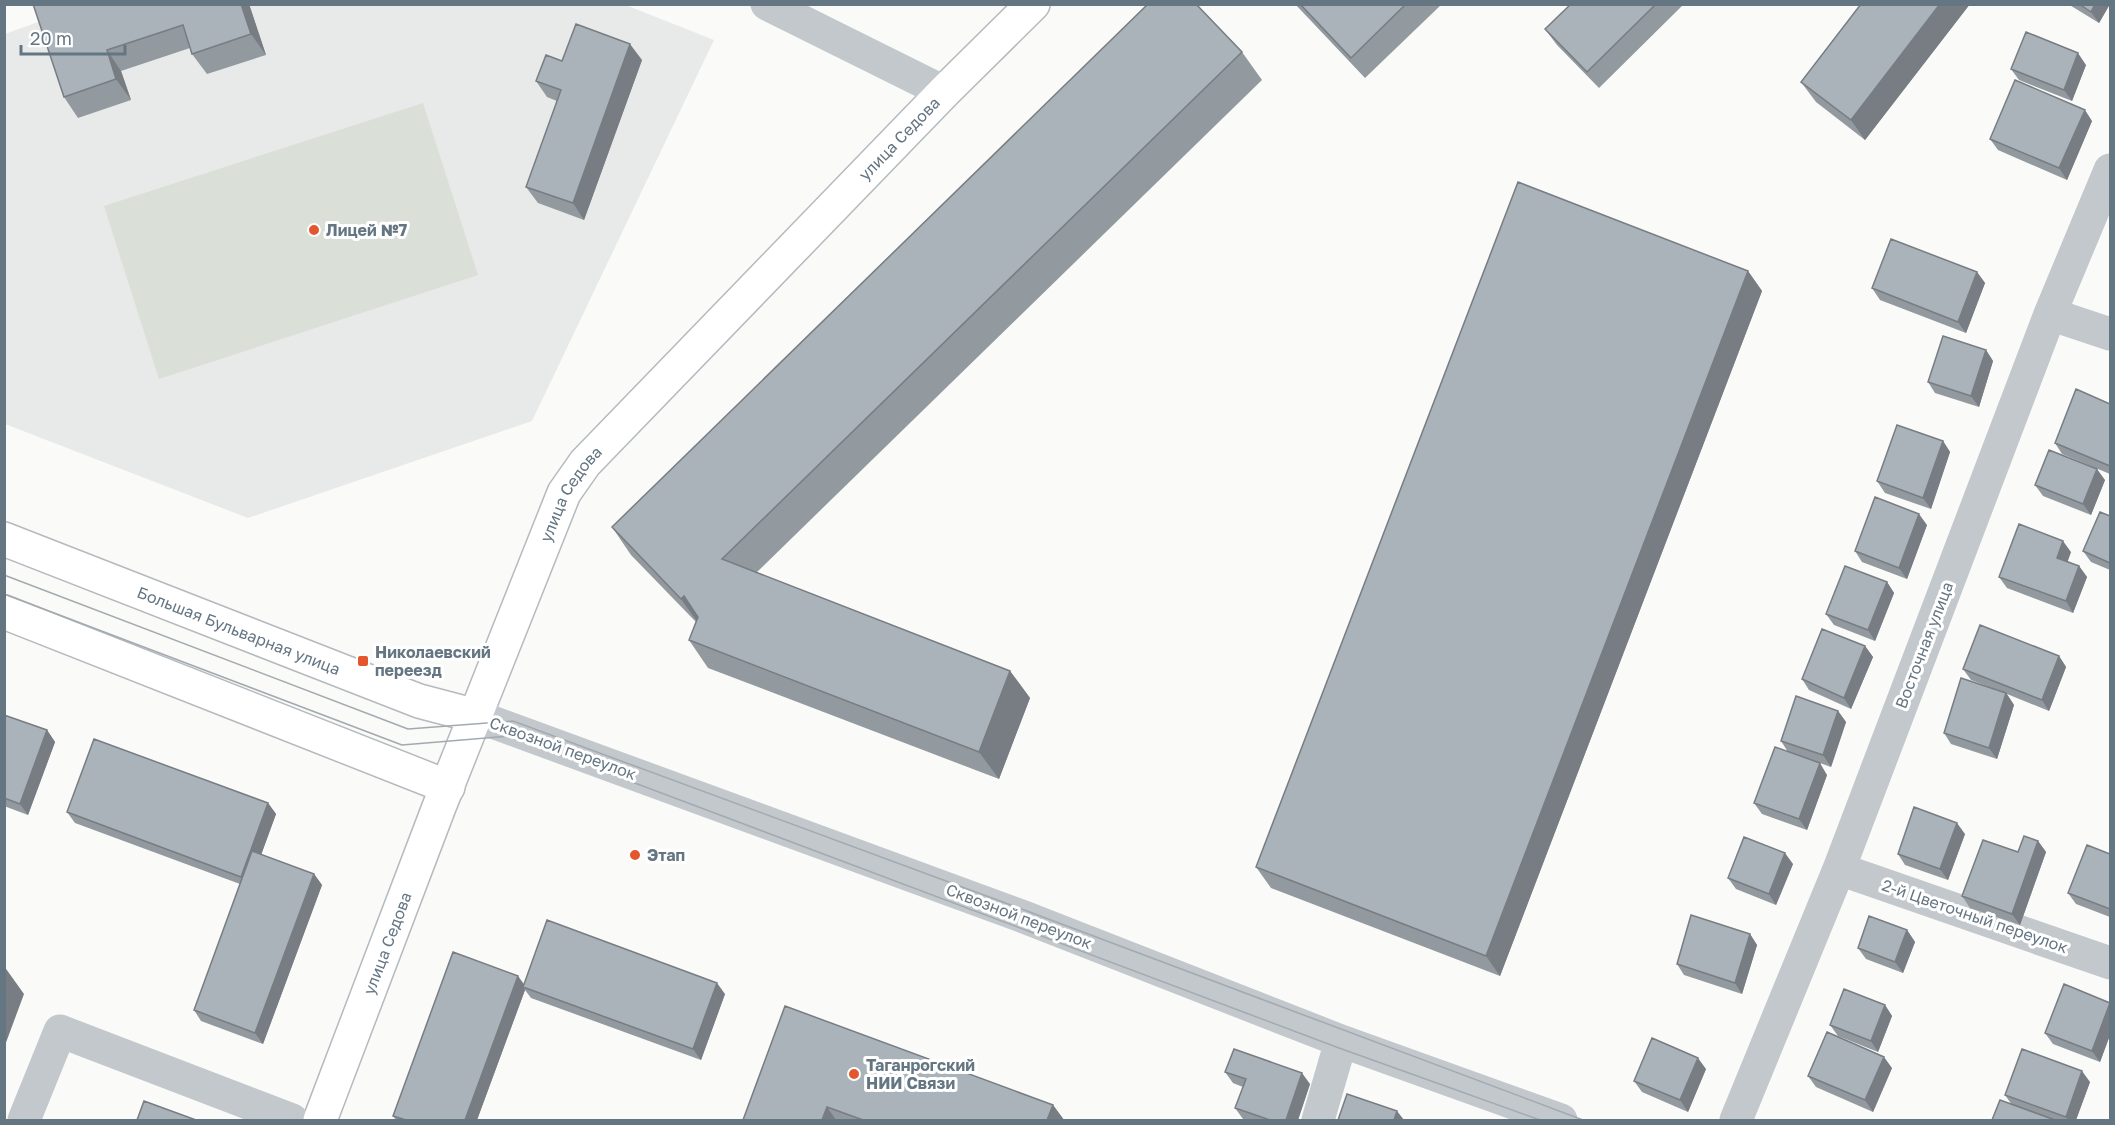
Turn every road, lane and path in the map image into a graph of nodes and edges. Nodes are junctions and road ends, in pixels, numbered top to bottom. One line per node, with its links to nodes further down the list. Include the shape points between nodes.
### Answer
1 (767, 4): 3 (street)
2 (1033, 4): 3 (main road, улица Седова)
3 (944, 92): 9 (main road, улица Седова, via 585,463 564,493)
4 (2110, 170): 5 (street, Восточная улица)
5 (2050, 314): 6 (street); 11 (street, Восточная улица)
6 (2110, 334)
7 (4, 538): 9 (main road, Большая Бульварная улица, via 419,701)
8 (4, 612): 10 (main road)
9 (476, 716): 10 (main road, улица Седова); 13 (street, Сквозной переулок, via 1024,917)
10 (448, 787): 16 (main road, улица Седова)
11 (1839, 869): 12 (street, 2-й Цветочный переулок); 19 (street, Восточная улица)
12 (2110, 963)
13 (1341, 1041): 17 (street); 18 (street, Сквозной переулок)
14 (24, 1120): 15 (street, via 60,1031)
15 (292, 1120)
16 (320, 1120)
17 (1318, 1120)
18 (1561, 1120)
19 (1736, 1120)

